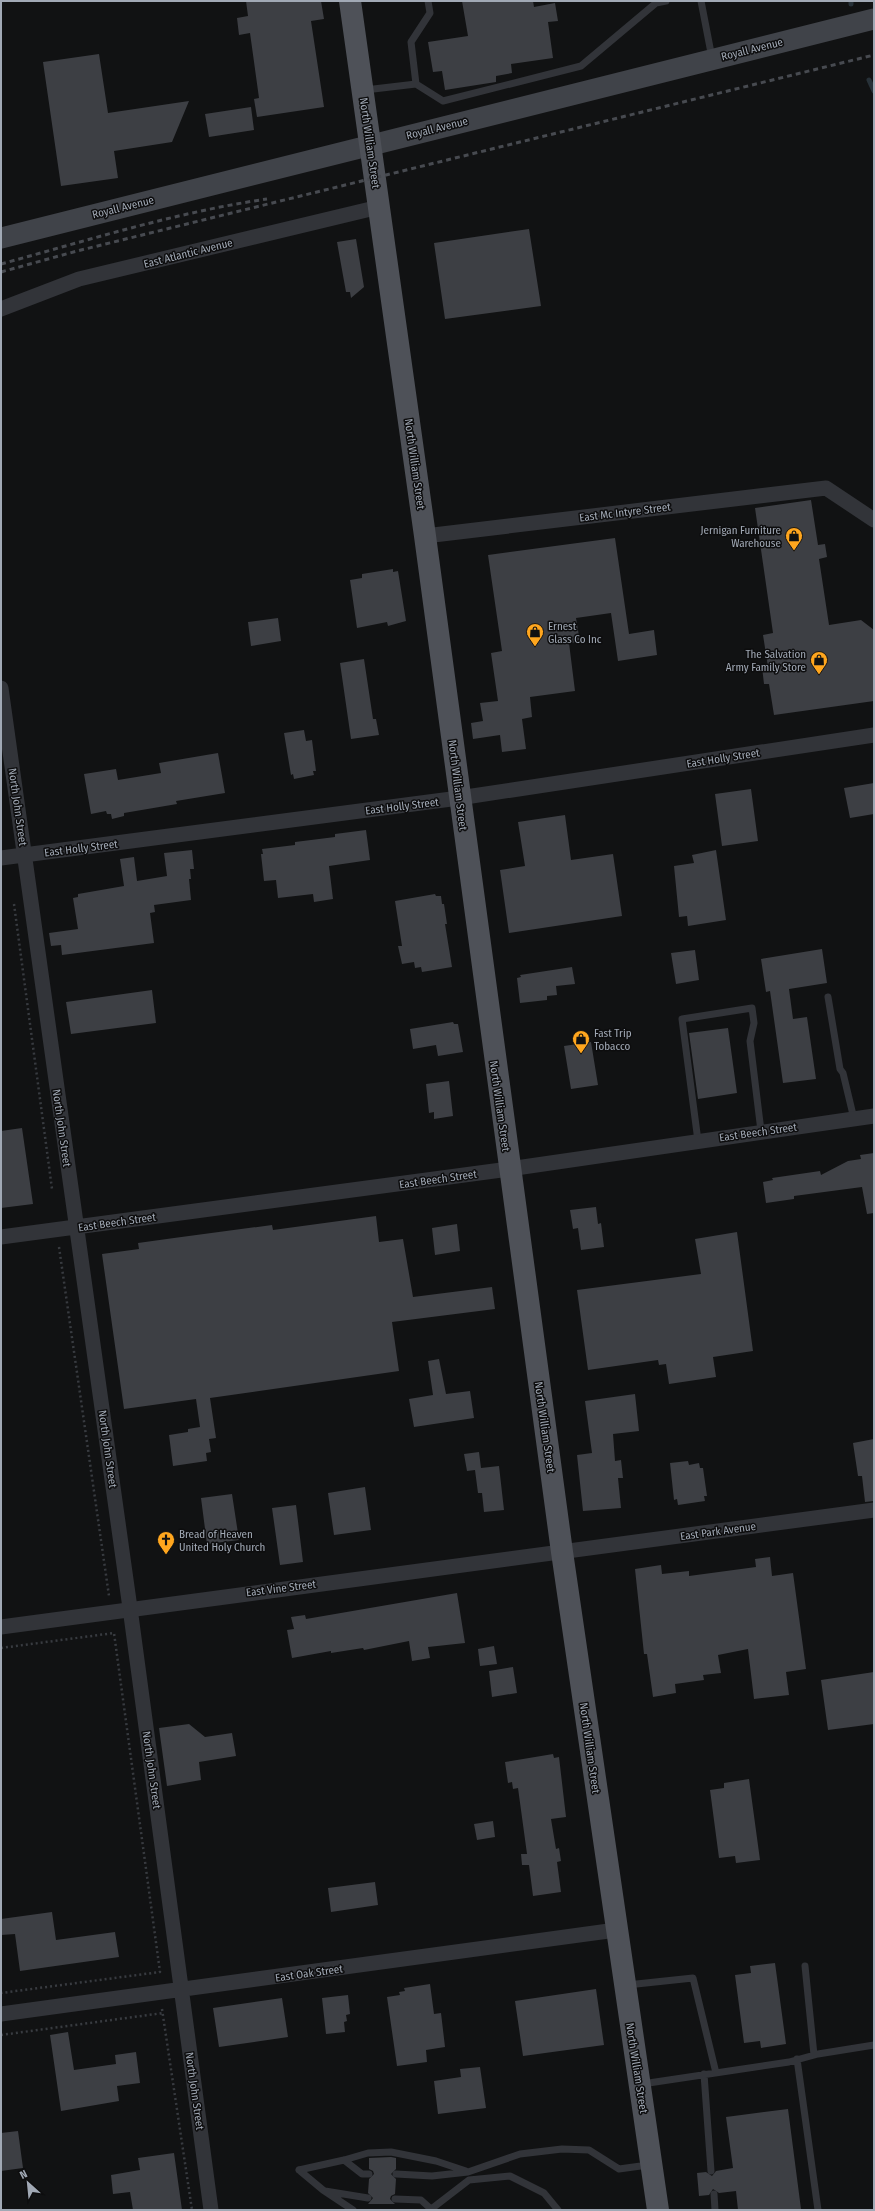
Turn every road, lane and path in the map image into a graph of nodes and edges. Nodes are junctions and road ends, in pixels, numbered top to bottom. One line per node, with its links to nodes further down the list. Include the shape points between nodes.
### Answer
1 (350, 1): 8 (main road, North William Street)
2 (428, 1): 7 (lane, via 430,14 411,42)
3 (666, 1): 7 (lane, via 656,3 581,66 443,101)
4 (701, 1): 6 (lane)
5 (874, 19): 6 (street, Royall Avenue)
6 (713, 59): 9 (street, Royall Avenue)
7 (416, 84): 8 (lane)
8 (363, 91): 9 (main road, North William Street)
9 (370, 145): 10 (main road, North William Street); 11 (street, Royall Avenue)
10 (379, 207): 12 (street, East Atlantic Avenue, via 79,279); 14 (main road, North William Street)
11 (1, 238)
12 (1, 309)
13 (874, 520): 14 (street, East Mc Intyre Street, via 826,488)
14 (425, 536): 17 (main road, North William Street)
15 (1, 688): 18 (street, North John Street)
16 (874, 736): 17 (street, East Holly Street)
17 (459, 798): 18 (street, East Holly Street); 26 (main road, North William Street)
18 (25, 855): 19 (street, East Holly Street); 28 (street, North John Street)
19 (1, 858)
20 (13, 902): 27 (path)
21 (828, 997): 23 (lane, via 840,1069)
22 (874, 1116): 23 (street, East Beech Street)
23 (854, 1119): 24 (street, East Beech Street)
24 (760, 1131): 25 (street, East Beech Street); 25 (lane, via 750,1041 754,1022 752,1008 682,1019)
25 (698, 1141): 26 (street, East Beech Street)
26 (509, 1170): 28 (street, East Beech Street); 32 (main road, North William Street)
27 (52, 1189)
28 (76, 1227): 29 (street, East Beech Street); 34 (street, North John Street)
29 (1, 1238)
30 (59, 1247): 33 (path)
31 (874, 1510): 32 (street, East Park Avenue)
32 (562, 1552): 34 (street, East Vine Street); 37 (main road, North William Street)
33 (109, 1596)
34 (130, 1608): 35 (street, East Vine Street); 40 (street, North John Street)
35 (1, 1627)
36 (1, 1648): 41 (path, via 114,1633 160,1972)
37 (616, 1930): 39 (main road, North William Street); 40 (street, East Oak Street)
38 (805, 1966): 47 (lane)
39 (624, 1985): 49 (lane, via 693,1978); 51 (main road, North William Street)
40 (181, 1990): 44 (street, East Oak Street); 64 (street, North John Street)
41 (1, 1993)
42 (162, 2009): 43 (path)
43 (163, 2013): 45 (path); 63 (path)
44 (1, 2014)
45 (1, 2035)
46 (874, 2045): 47 (lane)
47 (814, 2055): 48 (lane)
48 (797, 2059): 49 (lane); 70 (lane)
49 (716, 2073): 50 (lane)
50 (704, 2074): 51 (lane); 55 (lane)
51 (639, 2084): 53 (main road, North William Street)
52 (344, 2160): 54 (lane, via 368,2153 391,2152 436,2161); 56 (lane, via 362,2174); 59 (lane, via 299,2170)
53 (651, 2165): 54 (lane, via 618,2169 589,2150 562,2149 520,2154); 68 (main road, North William Street)
54 (468, 2172): 57 (lane, via 432,2176); 58 (lane)
55 (711, 2172)
56 (369, 2174)
57 (396, 2174)
58 (469, 2180): 66 (lane); 67 (lane, via 510,2176 544,2193)
59 (323, 2190): 61 (lane); 65 (lane)
60 (714, 2194): 69 (lane)
61 (368, 2198)
62 (395, 2199): 66 (lane, via 421,2200)
63 (192, 2210)
64 (211, 2210)
65 (353, 2210)
66 (430, 2210)
67 (558, 2210)
68 (658, 2210)
69 (715, 2210)
70 (818, 2210)

